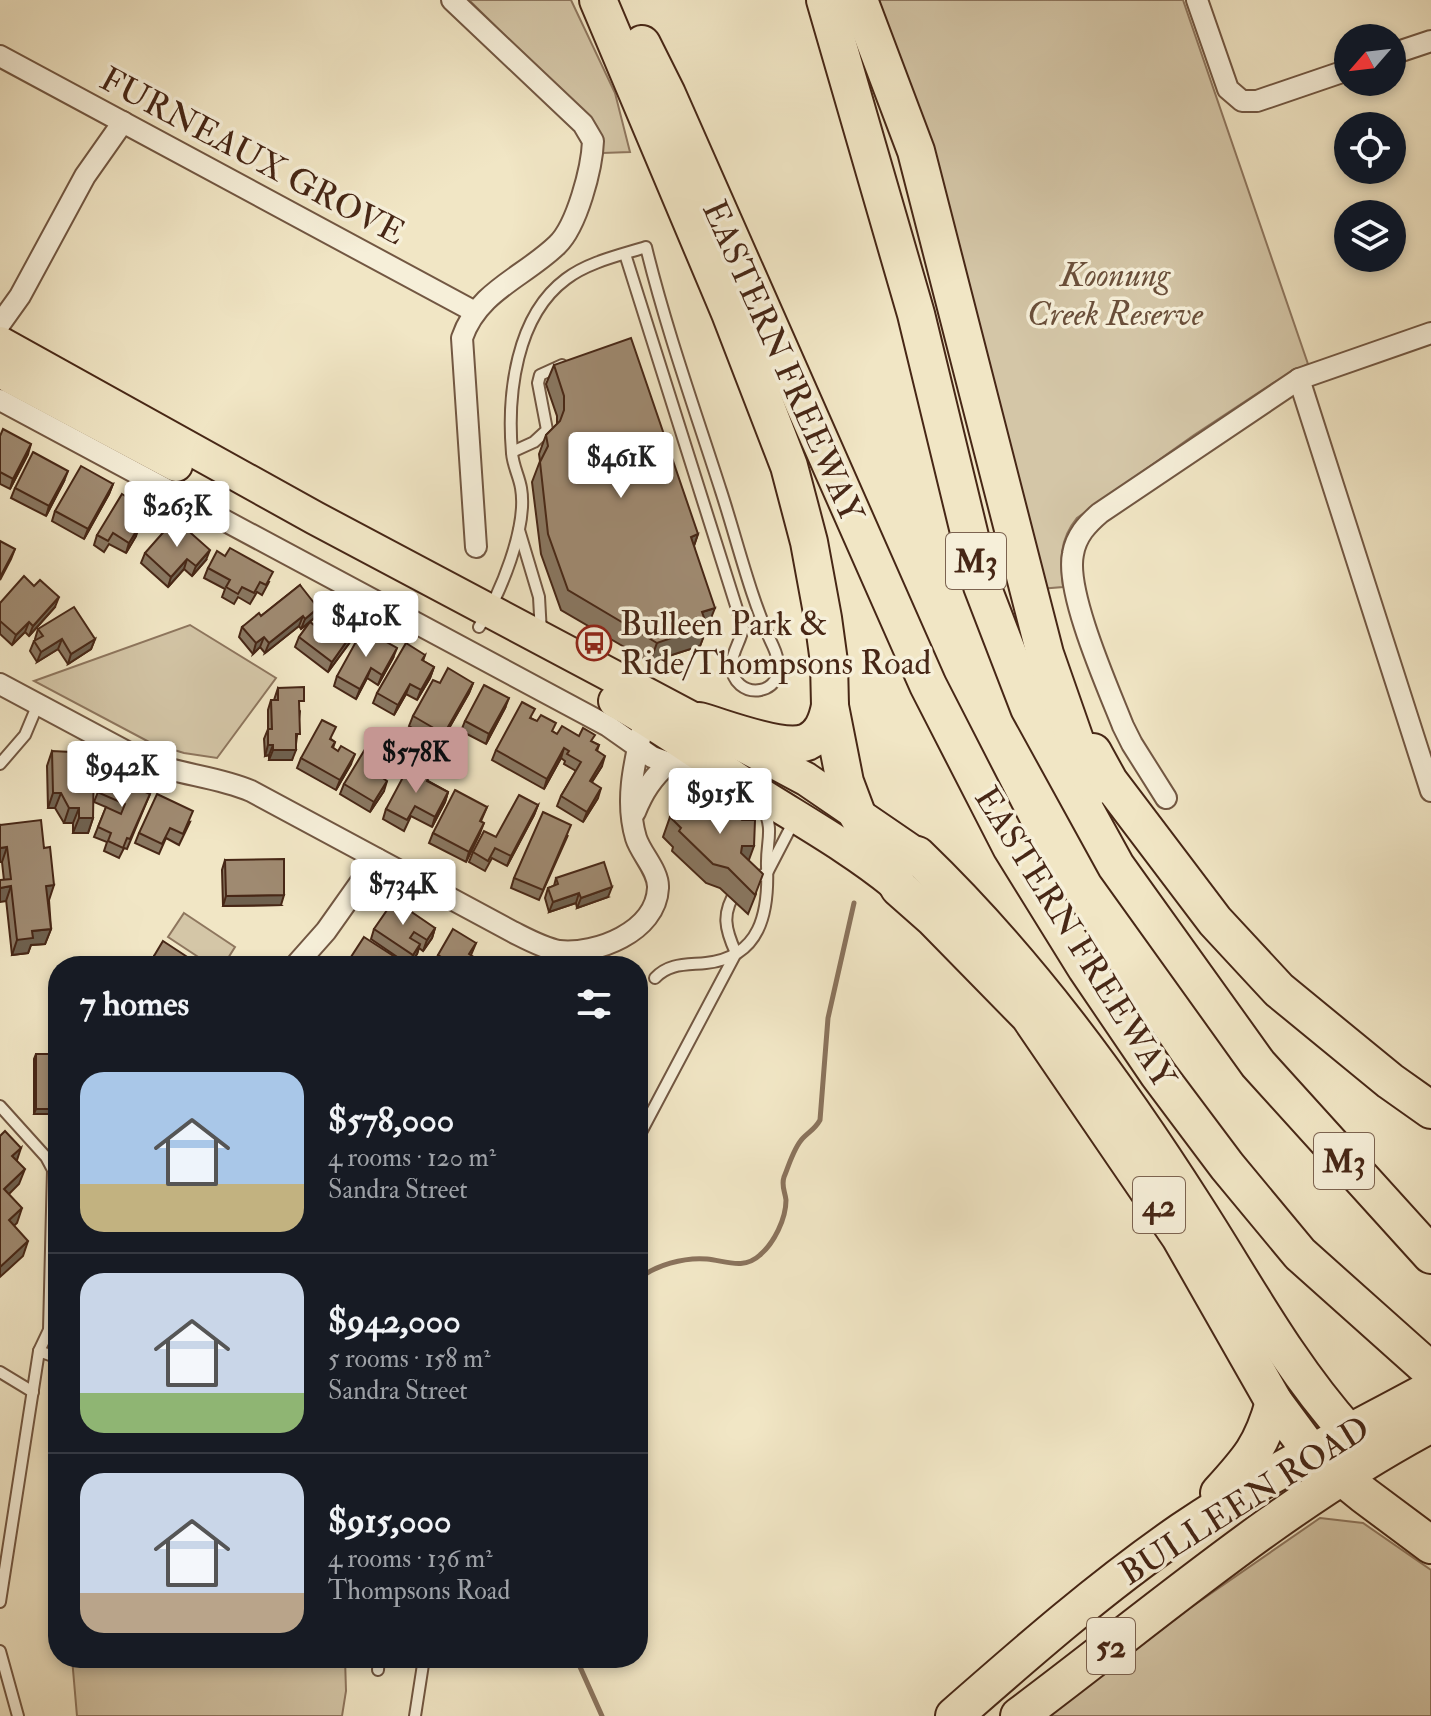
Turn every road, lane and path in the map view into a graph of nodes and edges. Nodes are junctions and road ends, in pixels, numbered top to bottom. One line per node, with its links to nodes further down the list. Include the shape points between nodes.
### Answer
1 (452, 0): 13 (street, via 583,124 593,141 566,235)
2 (598, 0): 27 (highway, via 789,466 823,618)
3 (619, 0): 55 (highway, EASTERN FREEWAY, via 667,94 928,685 1011,847 1086,968 1227,1166 1300,1254)
4 (825, 0): 46 (highway, M3, via 916,314 982,586 1029,708 1116,866)
5 (859, 0): 24 (highway, M3, via 916,151)
6 (1197, 0): 10 (street, via 1225,82 1242,101 1257,101)
7 (1431, 41): 8 (street)
8 (1406, 49)
9 (0, 56): 11 (street, FURNEAUX GROVE)
10 (1334, 75)
11 (116, 118): 13 (street, FURNEAUX GROVE); 15 (street, via 20,296)
12 (625, 254): 12 (lane, via 743,628 732,674 738,685 761,690 780,672 779,658 752,588 646,247); 19 (lane, via 569,276 544,298 517,368 511,401)
13 (475, 312): 21 (street, via 461,346)
14 (1431, 333): 17 (street)
15 (1, 347): 22 (main road, 42, via 315,518)
16 (568, 362): 19 (lane, via 540,375 547,430)
17 (1299, 379): 34 (street); 35 (street, via 1100,513 1082,531 1073,553 1074,589 1112,700)
18 (0, 400): 29 (street, via 608,726)
19 (512, 452): 20 (lane, via 521,489)
20 (519, 530): 22 (lane); 23 (lane, via 539,597)
21 (476, 547)
22 (485, 619): 23 (main road, 42); 29 (main road, 42)
23 (541, 637): 28 (main road, 42)
24 (1045, 654): 46 (highway, M3, via 1081,757 1127,859); 48 (highway, via 1056,686 1109,781 1215,921 1279,990)
25 (0, 684): 26 (street)
26 (38, 704): 31 (lane, via 25,735); 40 (street, via 144,761 251,791)
27 (830, 706): 28 (highway, via 827,723 804,743 772,741); 36 (highway)
28 (699, 721): 36 (main road, 42, via 814,784); 38 (main road, via 785,786 797,802)
29 (641, 732): 30 (street); 32 (main road, 42); 37 (street, via 631,778)
30 (669, 763): 32 (street); 37 (street, via 642,793)
31 (0, 764)
32 (726, 770): 33 (main road, 42)
33 (754, 790): 38 (main road, 42); 41 (lane, via 771,827)
34 (1431, 791)
35 (1166, 798)
36 (857, 814): 39 (main road, 42); 42 (highway)
37 (633, 816): 40 (street, via 639,845 657,879 657,896 636,928 592,948 558,951 534,943)
38 (796, 816): 41 (lane); 42 (main road, 42, via 869,862)
39 (917, 855): 61 (highway, 42, via 970,906 1062,1015 1171,1170 1280,1343)
40 (377, 859): 44 (street)
41 (767, 873): 43 (lane, via 764,919); 43 (lane, via 737,890 727,907 724,923)
42 (899, 888): 59 (highway, 42, via 1029,1016 1180,1237)
43 (736, 953): 45 (lane, via 721,961 669,967); 49 (lane)
44 (304, 956)
45 (655, 978)
46 (1258, 1064): 51 (highway, M3)
47 (0, 1106): 50 (lane)
48 (1431, 1108)
49 (648, 1119)
50 (48, 1161)
51 (1431, 1255)
52 (48, 1332): 53 (lane)
53 (39, 1351): 54 (lane); 58 (lane)
54 (48, 1354)
55 (1431, 1371)
56 (0, 1372): 58 (lane)
57 (1431, 1389): 60 (highway, BULLEEN ROAD)
58 (33, 1392): 66 (lane)
59 (1274, 1402): 62 (highway, 42); 64 (highway, via 1262,1442)
60 (1417, 1420): 61 (highway, BULLEEN ROAD); 63 (highway, BULLEEN ROAD)
61 (1348, 1432): 62 (highway, BULLEEN ROAD / 52)
62 (1311, 1452): 63 (highway, 42); 64 (highway, BULLEEN ROAD / 52)
63 (1341, 1477): 65 (highway); 72 (highway, BULLEEN ROAD / 52, via 1246,1540)
64 (1185, 1529): 71 (highway, BULLEEN ROAD / 52, via 1067,1617)
65 (1431, 1545)
66 (0, 1602)
67 (0, 1651): 69 (lane)
68 (422, 1668): 70 (lane)
69 (18, 1716)
70 (415, 1716)
71 (954, 1716)
72 (1019, 1716)

